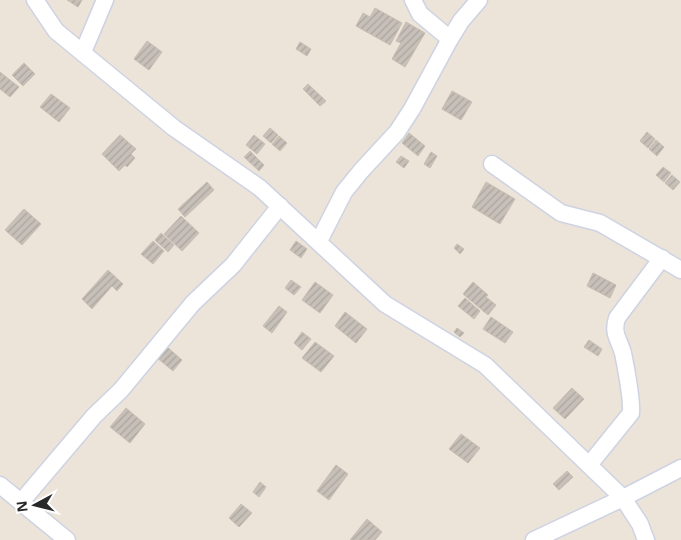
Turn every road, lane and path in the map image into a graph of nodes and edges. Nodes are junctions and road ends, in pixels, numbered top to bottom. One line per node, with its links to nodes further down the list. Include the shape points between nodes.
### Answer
1 (35, 0): 6 (street, via 56,31)
2 (105, 0): 6 (street)
3 (413, 0): 5 (street, via 420,14)
4 (478, 0): 5 (street)
5 (450, 39): 9 (street, via 397,132 344,192)
6 (83, 52): 8 (street, via 174,128 260,188)
7 (492, 164): 10 (street, via 561,213 600,223)
8 (280, 206): 9 (street); 16 (street, via 233,264 193,303)
9 (319, 242): 12 (street, via 385,304 485,366)
10 (662, 258): 11 (street); 12 (street, via 614,326 622,351 631,413)
11 (681, 270)
12 (589, 465): 15 (street)
13 (681, 468): 15 (street)
14 (0, 485): 16 (street)
15 (623, 498): 18 (street); 19 (street)
16 (21, 502): 17 (street)
17 (67, 540)
18 (534, 540)
19 (646, 540)

